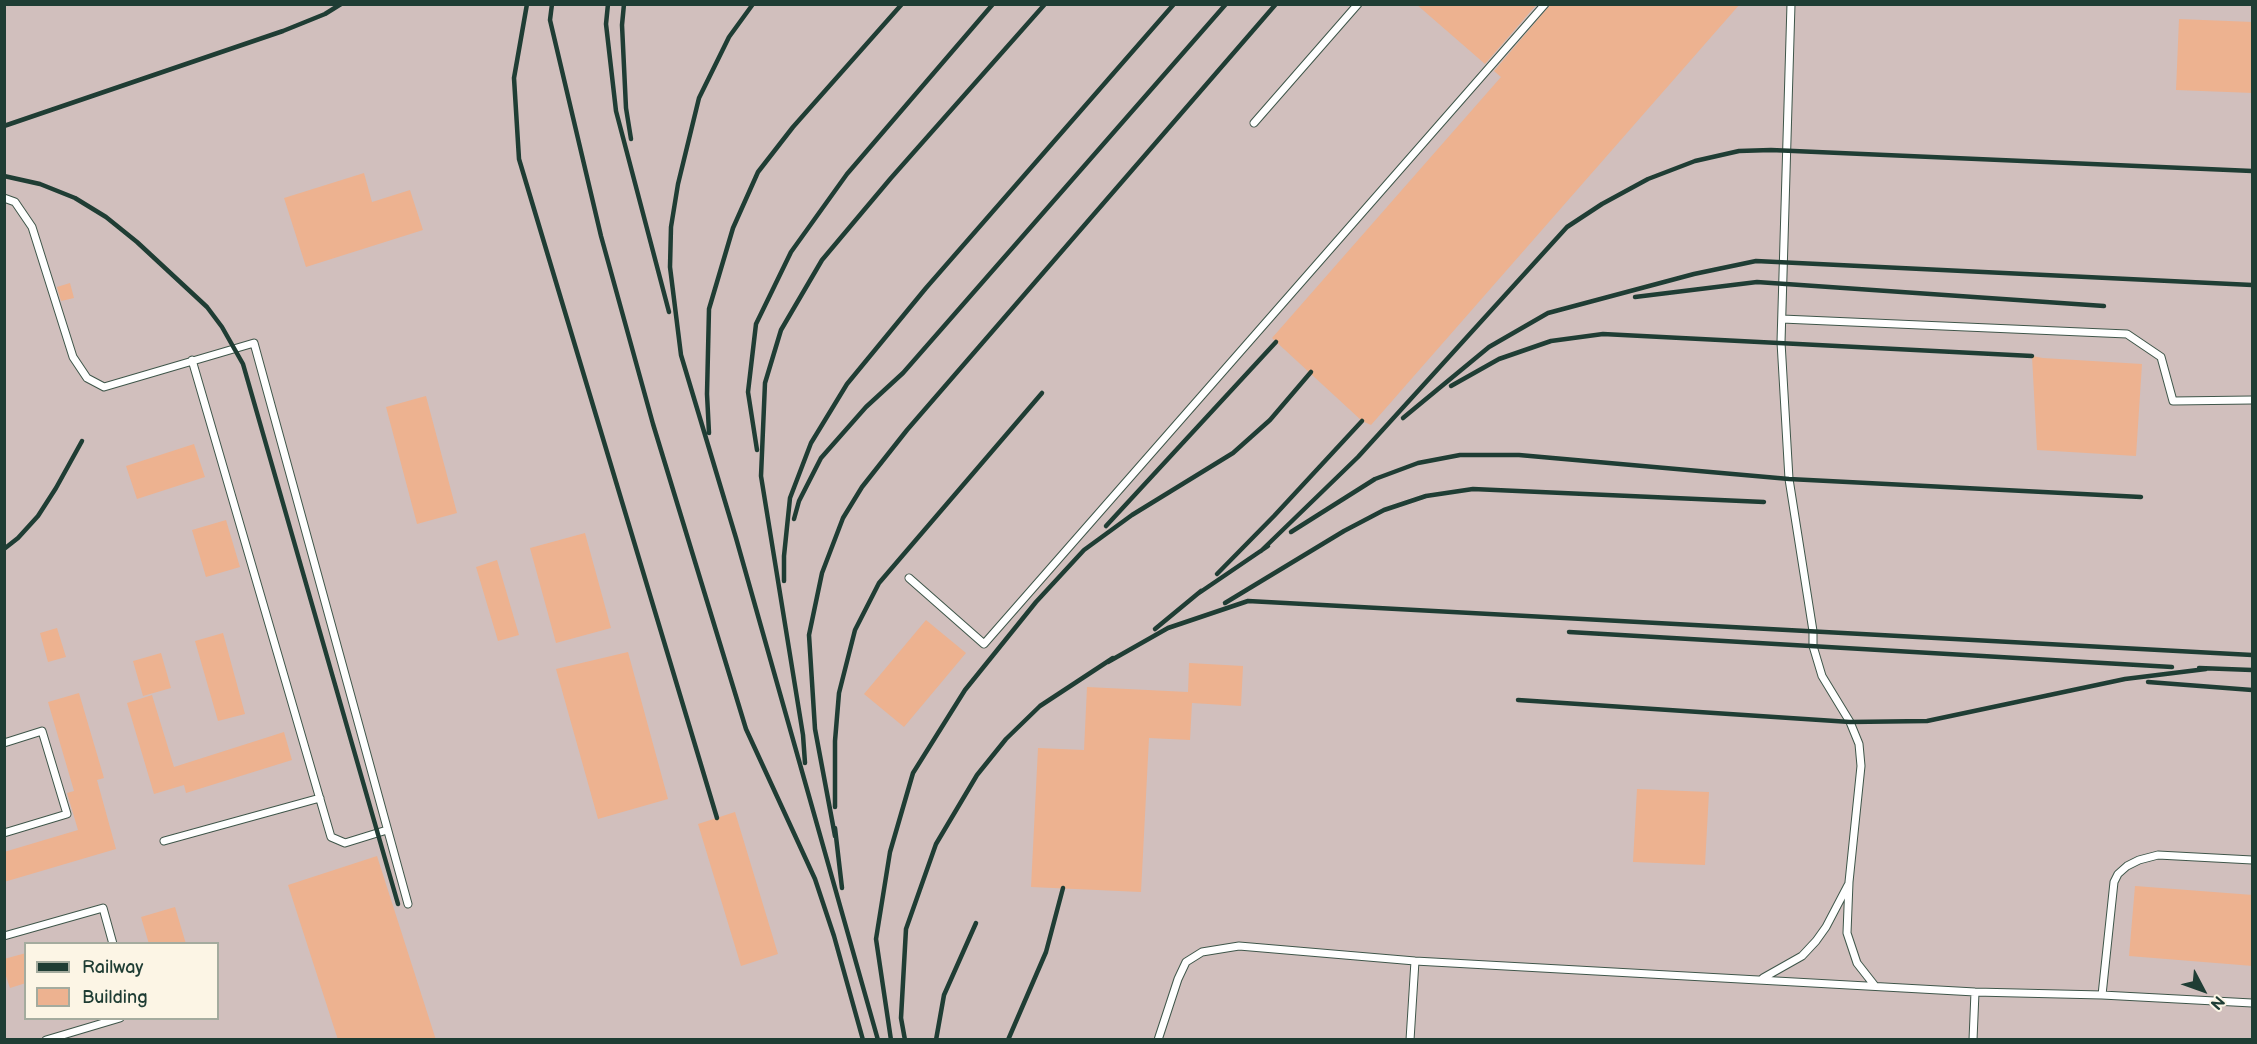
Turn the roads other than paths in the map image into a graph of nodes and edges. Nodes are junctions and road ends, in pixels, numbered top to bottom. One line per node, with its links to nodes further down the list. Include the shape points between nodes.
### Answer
1 (1358, 4): 4 (lane)
2 (1545, 4): 9 (lane, via 984,644)
3 (1791, 4): 6 (lane)
4 (1254, 123)
5 (4, 198): 7 (lane, via 15,202 32,226 73,357 87,378 104,387)
6 (1782, 319): 8 (lane, via 2127,334 2161,357 2173,401); 16 (lane, via 1789,479 1813,646 1822,676 1859,744 1861,766)
7 (192, 360): 11 (lane); 12 (lane, via 254,343)
8 (2253, 400)
9 (909, 578)
10 (4, 743): 13 (lane, via 42,731 67,814)
11 (320, 798): 12 (lane, via 331,837 345,843); 14 (lane)
12 (387, 830): 17 (lane)
13 (4, 833)
14 (164, 841)
15 (2253, 860): 24 (lane, via 2158,855 2139,860 2118,874)
16 (1849, 882): 21 (lane, via 1816,941 1802,956); 22 (lane, via 1847,933 1857,963)
17 (408, 904)
18 (4, 936): 19 (lane, via 103,908)
19 (112, 942)
20 (1415, 961): 21 (lane); 28 (lane, via 1239,946 1202,952 1186,962); 29 (lane)
21 (1763, 979): 22 (lane)
22 (1875, 986): 23 (lane)
23 (1975, 992): 24 (lane); 30 (lane)
24 (2102, 995): 25 (lane)
25 (2253, 1003)
26 (113, 1020): 27 (lane)
27 (46, 1040)
28 (1158, 1040)
29 (1410, 1040)
30 (1973, 1040)

